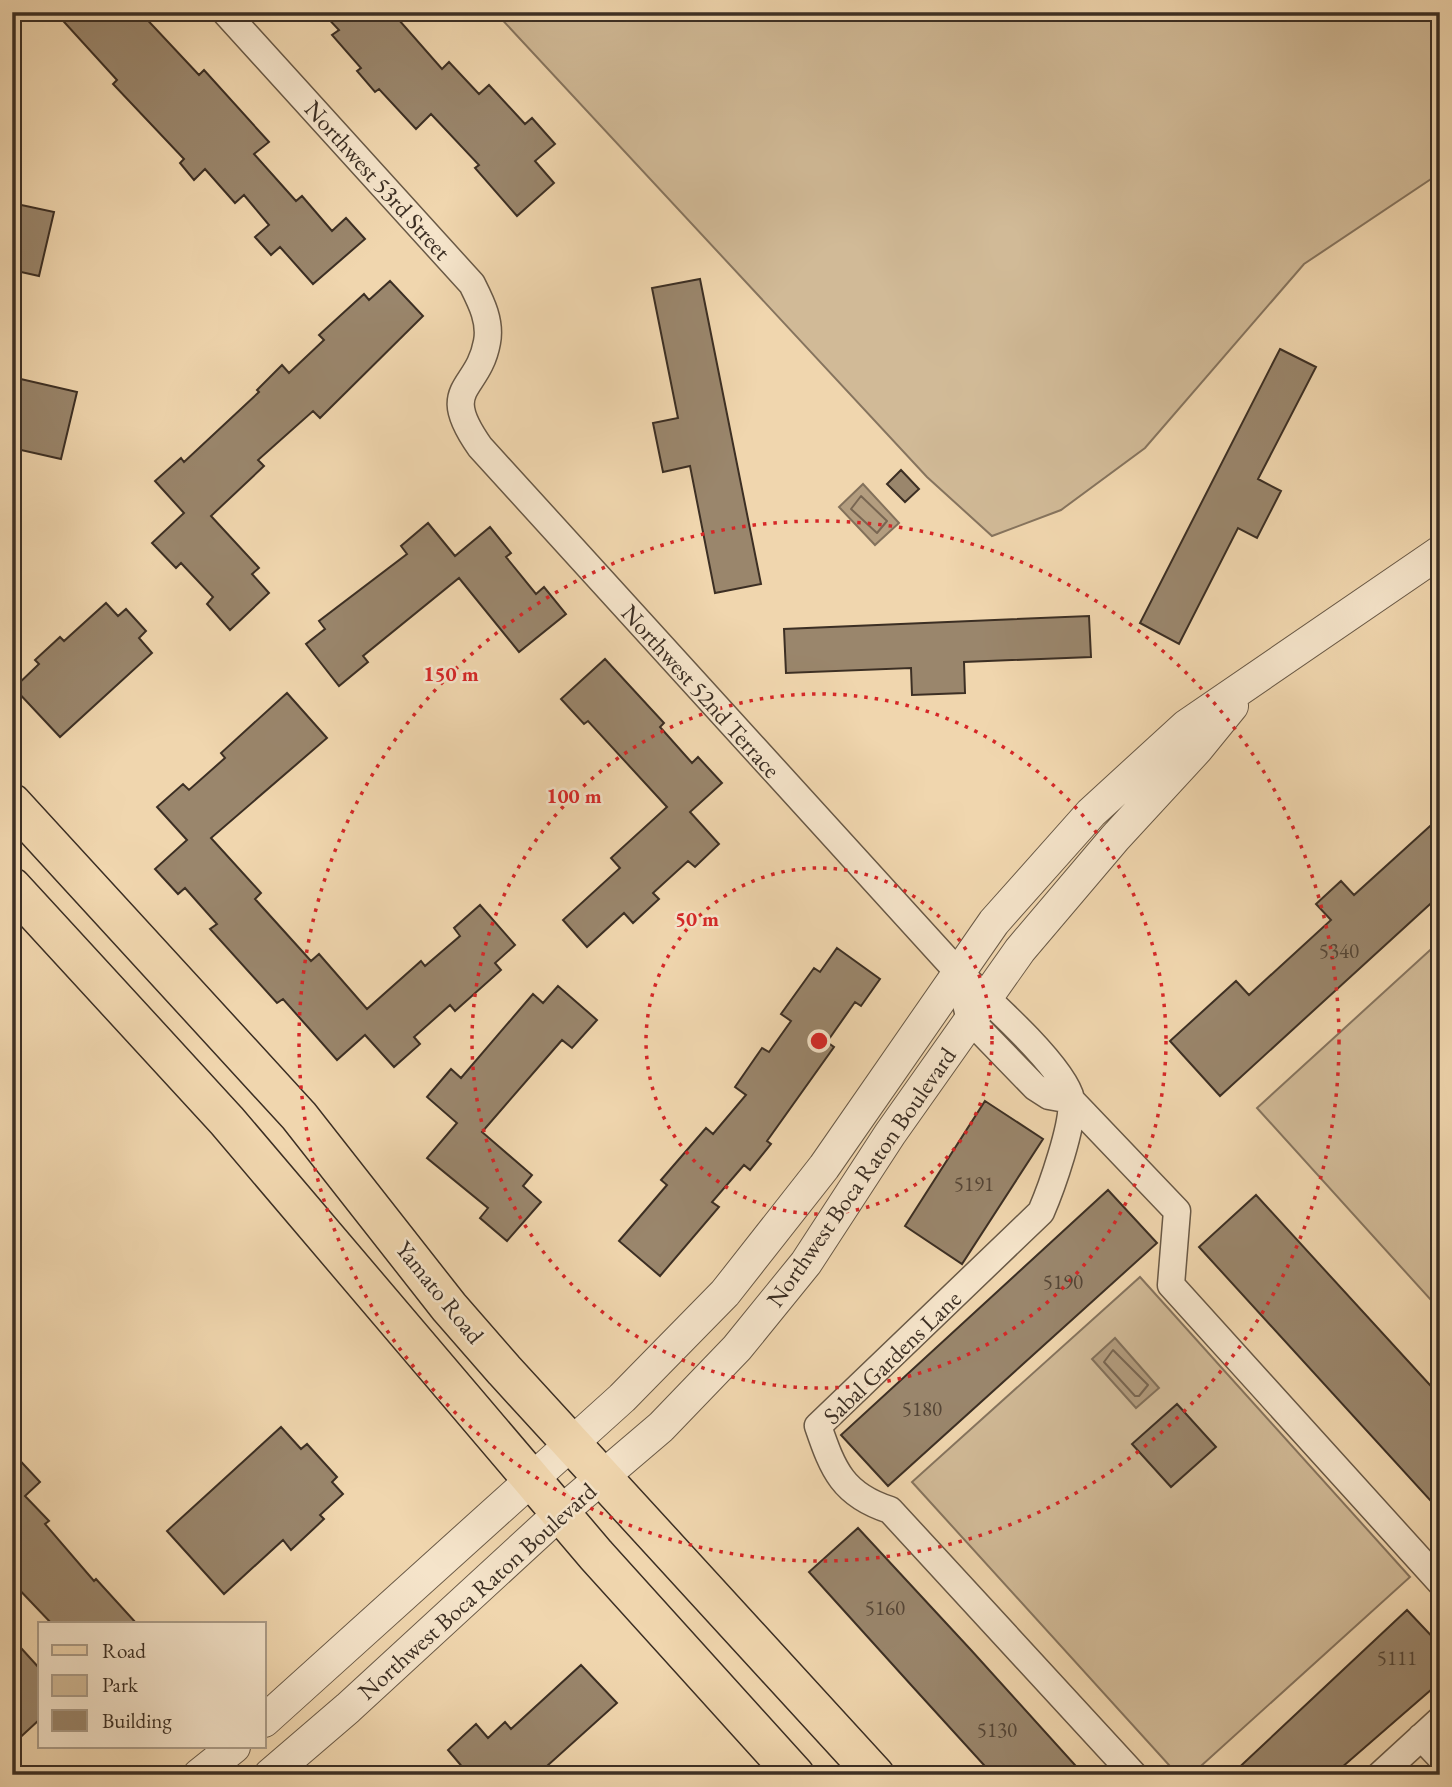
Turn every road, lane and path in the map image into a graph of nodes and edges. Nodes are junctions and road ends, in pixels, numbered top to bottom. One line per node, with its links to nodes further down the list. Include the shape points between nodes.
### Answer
1 (225, 12): 2 (street, Northwest 53rd Street, via 472,284 486,315 487,342)
2 (477, 366): 10 (street, Northwest 52nd Terrace, via 464,386 461,403 466,427 480,447)
3 (1440, 552): 4 (street, Northwest Boca Raton Boulevard)
4 (1253, 681): 10 (street, Northwest Boca Raton Boulevard, via 1186,726 1091,813); 11 (street, Northwest Boca Raton Boulevard, via 1020,950)
5 (12, 803): 6 (main road, Yamato Road)
6 (27, 838): 13 (main road, Yamato Road)
7 (12, 886): 9 (main road, Yamato Road); 13 (main road, via 63,896 79,908 249,1097)
8 (12, 922): 9 (street)
9 (64, 943): 16 (main road, Yamato Road, via 243,1139)
10 (957, 971): 11 (street); 14 (street, Northwest Boca Raton Boulevard, via 824,1167 725,1293)
11 (978, 1009): 12 (street, via 1035,1087 1049,1096); 15 (street, Northwest Boca Raton Boulevard, via 779,1299 697,1391)
12 (1071, 1100): 18 (street, via 1177,1211 1171,1285); 27 (street, Sabal Gardens Lane, via 1058,1175 1041,1212 818,1426 833,1469 865,1502 890,1510)
13 (299, 1116): 14 (main road, Yamato Road, via 449,1307)
14 (572, 1444): 15 (main road, Yamato Road); 16 (street, Northwest Boca Raton Boulevard)
15 (602, 1478): 17 (street, Northwest Boca Raton Boulevard); 26 (main road, Yamato Road)
16 (531, 1479): 17 (main road, Yamato Road); 19 (street, Northwest Boca Raton Boulevard)
17 (560, 1513): 24 (street, Northwest Boca Raton Boulevard); 25 (main road, Yamato Road)
18 (1434, 1571)
19 (266, 1719)
20 (1431, 1729): 22 (street); 28 (street)
21 (233, 1748): 23 (street)
22 (1440, 1757)
23 (199, 1775)
24 (270, 1775)
25 (795, 1775)
26 (875, 1775)
27 (1134, 1775)
28 (1380, 1775)

